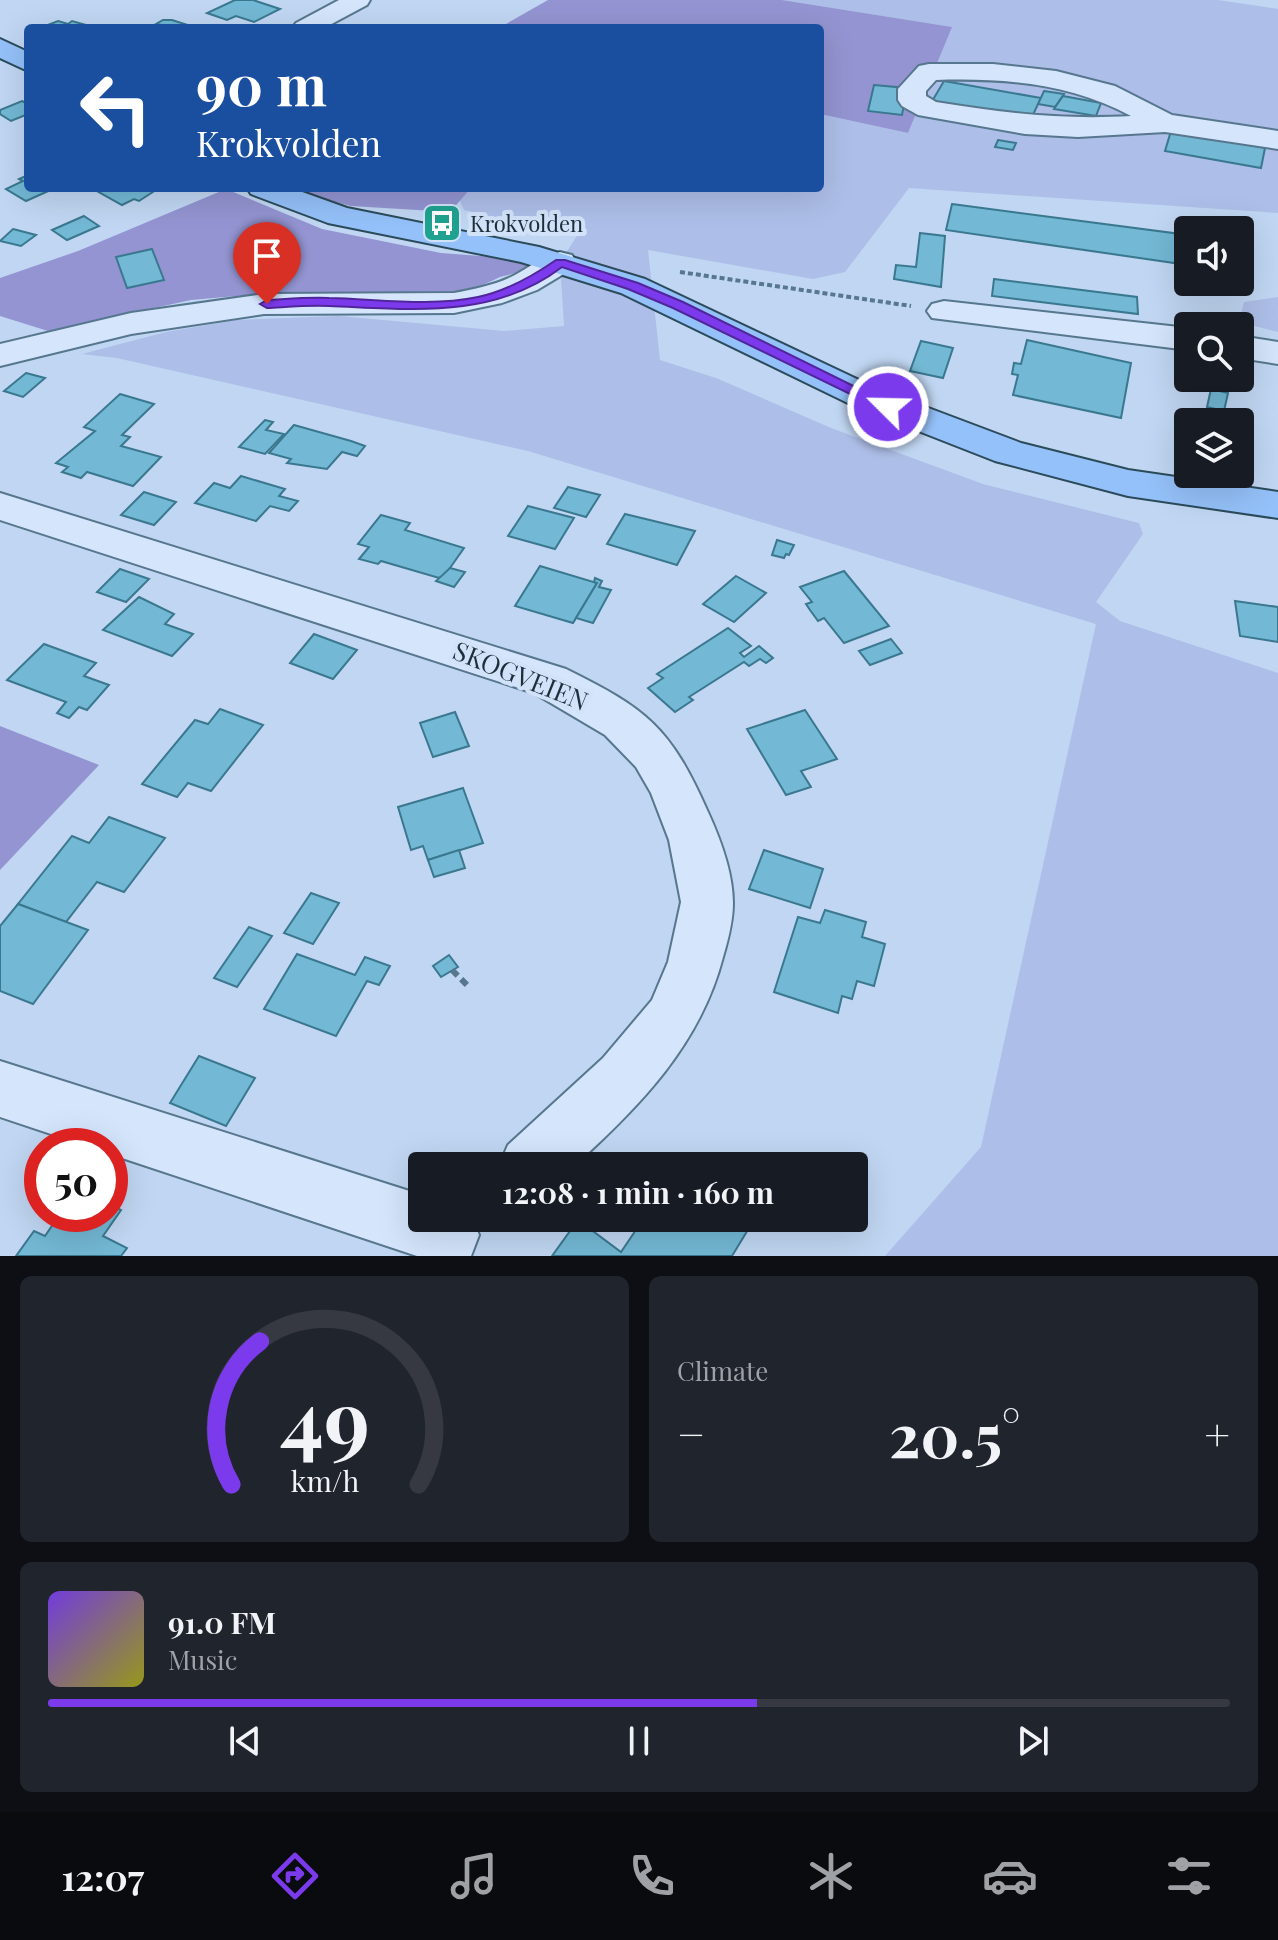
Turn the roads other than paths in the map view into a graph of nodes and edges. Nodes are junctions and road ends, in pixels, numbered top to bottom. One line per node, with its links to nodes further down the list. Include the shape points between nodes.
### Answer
1 (358, 0): 2 (street)
2 (313, 24)
3 (0, 47): 4 (main road)
4 (24, 61)
5 (1165, 123): 5 (street, via 1099,90 1040,76 929,72 912,89 912,100 928,109 1025,125); 6 (street)
6 (1278, 140)
7 (273, 192): 8 (main road, via 339,216)
8 (560, 262): 13 (street, via 509,292 478,301 415,306 267,304 106,328); 14 (main road, via 633,286 865,397 1009,452 1128,483)
9 (944, 311): 10 (street)
10 (1174, 337)
11 (1254, 349): 12 (street)
12 (1278, 353)
13 (0, 355)
14 (1278, 505)
15 (0, 506): 17 (street, SKOGVEIEN, via 550,681 606,710 643,741 677,796 695,842 707,901 695,960 674,1015 627,1076)
16 (0, 1089): 18 (street)
17 (544, 1152)
18 (447, 1236)

